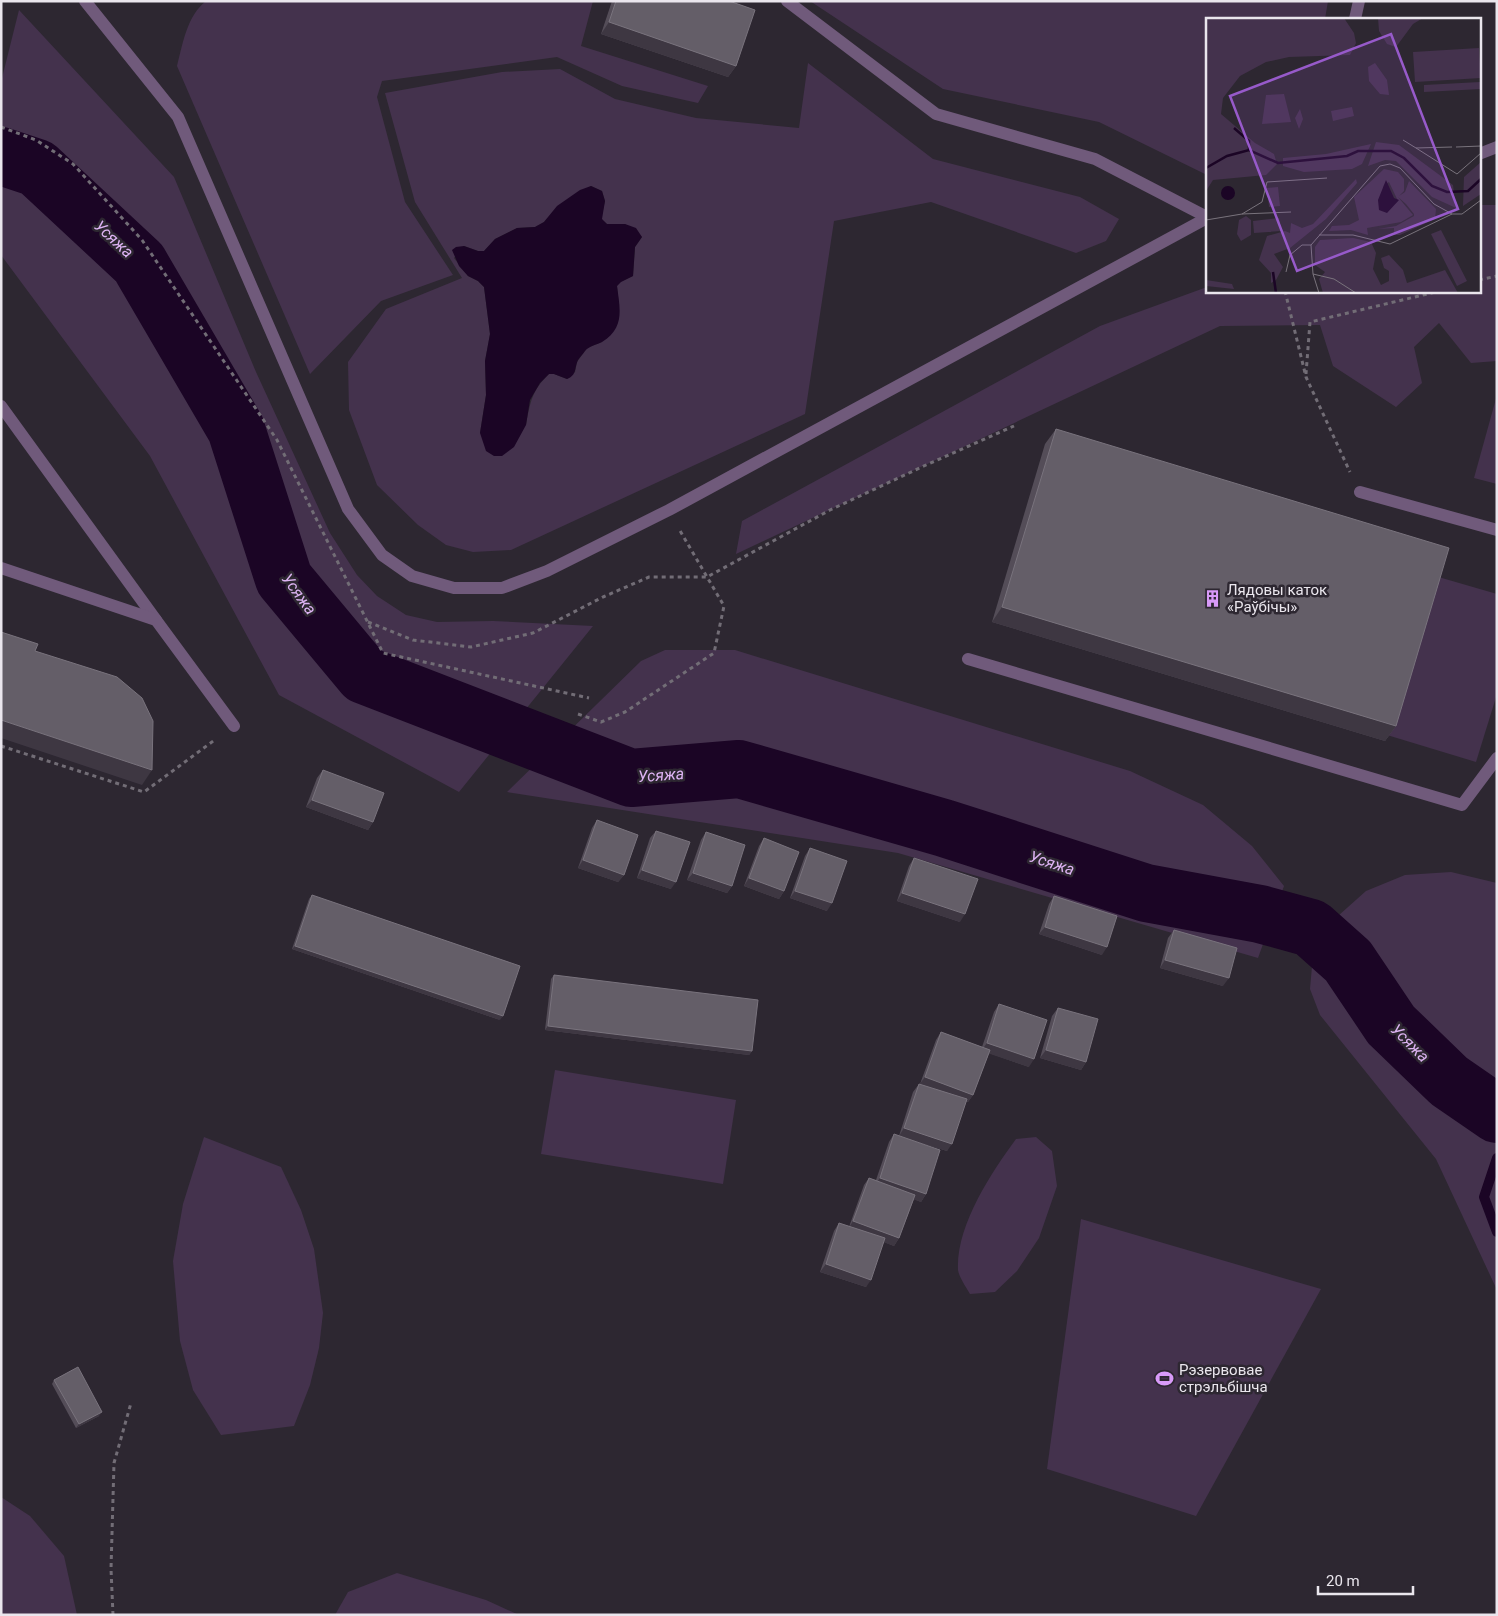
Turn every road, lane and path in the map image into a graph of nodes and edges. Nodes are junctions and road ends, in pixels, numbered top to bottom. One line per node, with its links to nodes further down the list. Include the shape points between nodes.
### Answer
1 (85, 1): 18 (street, via 178,117 348,509 382,555 412,576 454,588 502,588 547,571)
2 (787, 1): 8 (street, via 936,114 1095,159)
3 (1359, 1): 4 (street)
4 (1355, 18)
5 (1, 127): 23 (path, via 36,140 73,164 142,240 277,440)
6 (1497, 147): 7 (street)
7 (1480, 154)
8 (1206, 217)
9 (1206, 219): 18 (street)
10 (1497, 276): 11 (path)
11 (1480, 280)
12 (1285, 292): 14 (path)
13 (1436, 292): 14 (path, via 1310,322)
14 (1306, 377): 17 (path)
15 (1, 406): 22 (street)
16 (1014, 426): 21 (path, via 830,510)
17 (1360, 492): 19 (street)
18 (669, 510): 21 (path)
19 (1497, 530)
20 (1, 568): 22 (street)
21 (707, 576): 23 (path, via 649,578 603,597 533,633 471,646 412,640); 26 (path, via 724,606 714,653 625,712 601,722)
22 (156, 620): 27 (street)
23 (368, 622): 25 (path, via 384,653)
24 (968, 659): 29 (street, via 1462,805)
25 (589, 698)
26 (578, 714)
27 (234, 726): 28 (path, via 144,792)
28 (1, 746)
29 (1497, 758)
30 (131, 1403): 31 (path, via 114,1463 110,1569)
31 (113, 1615)

